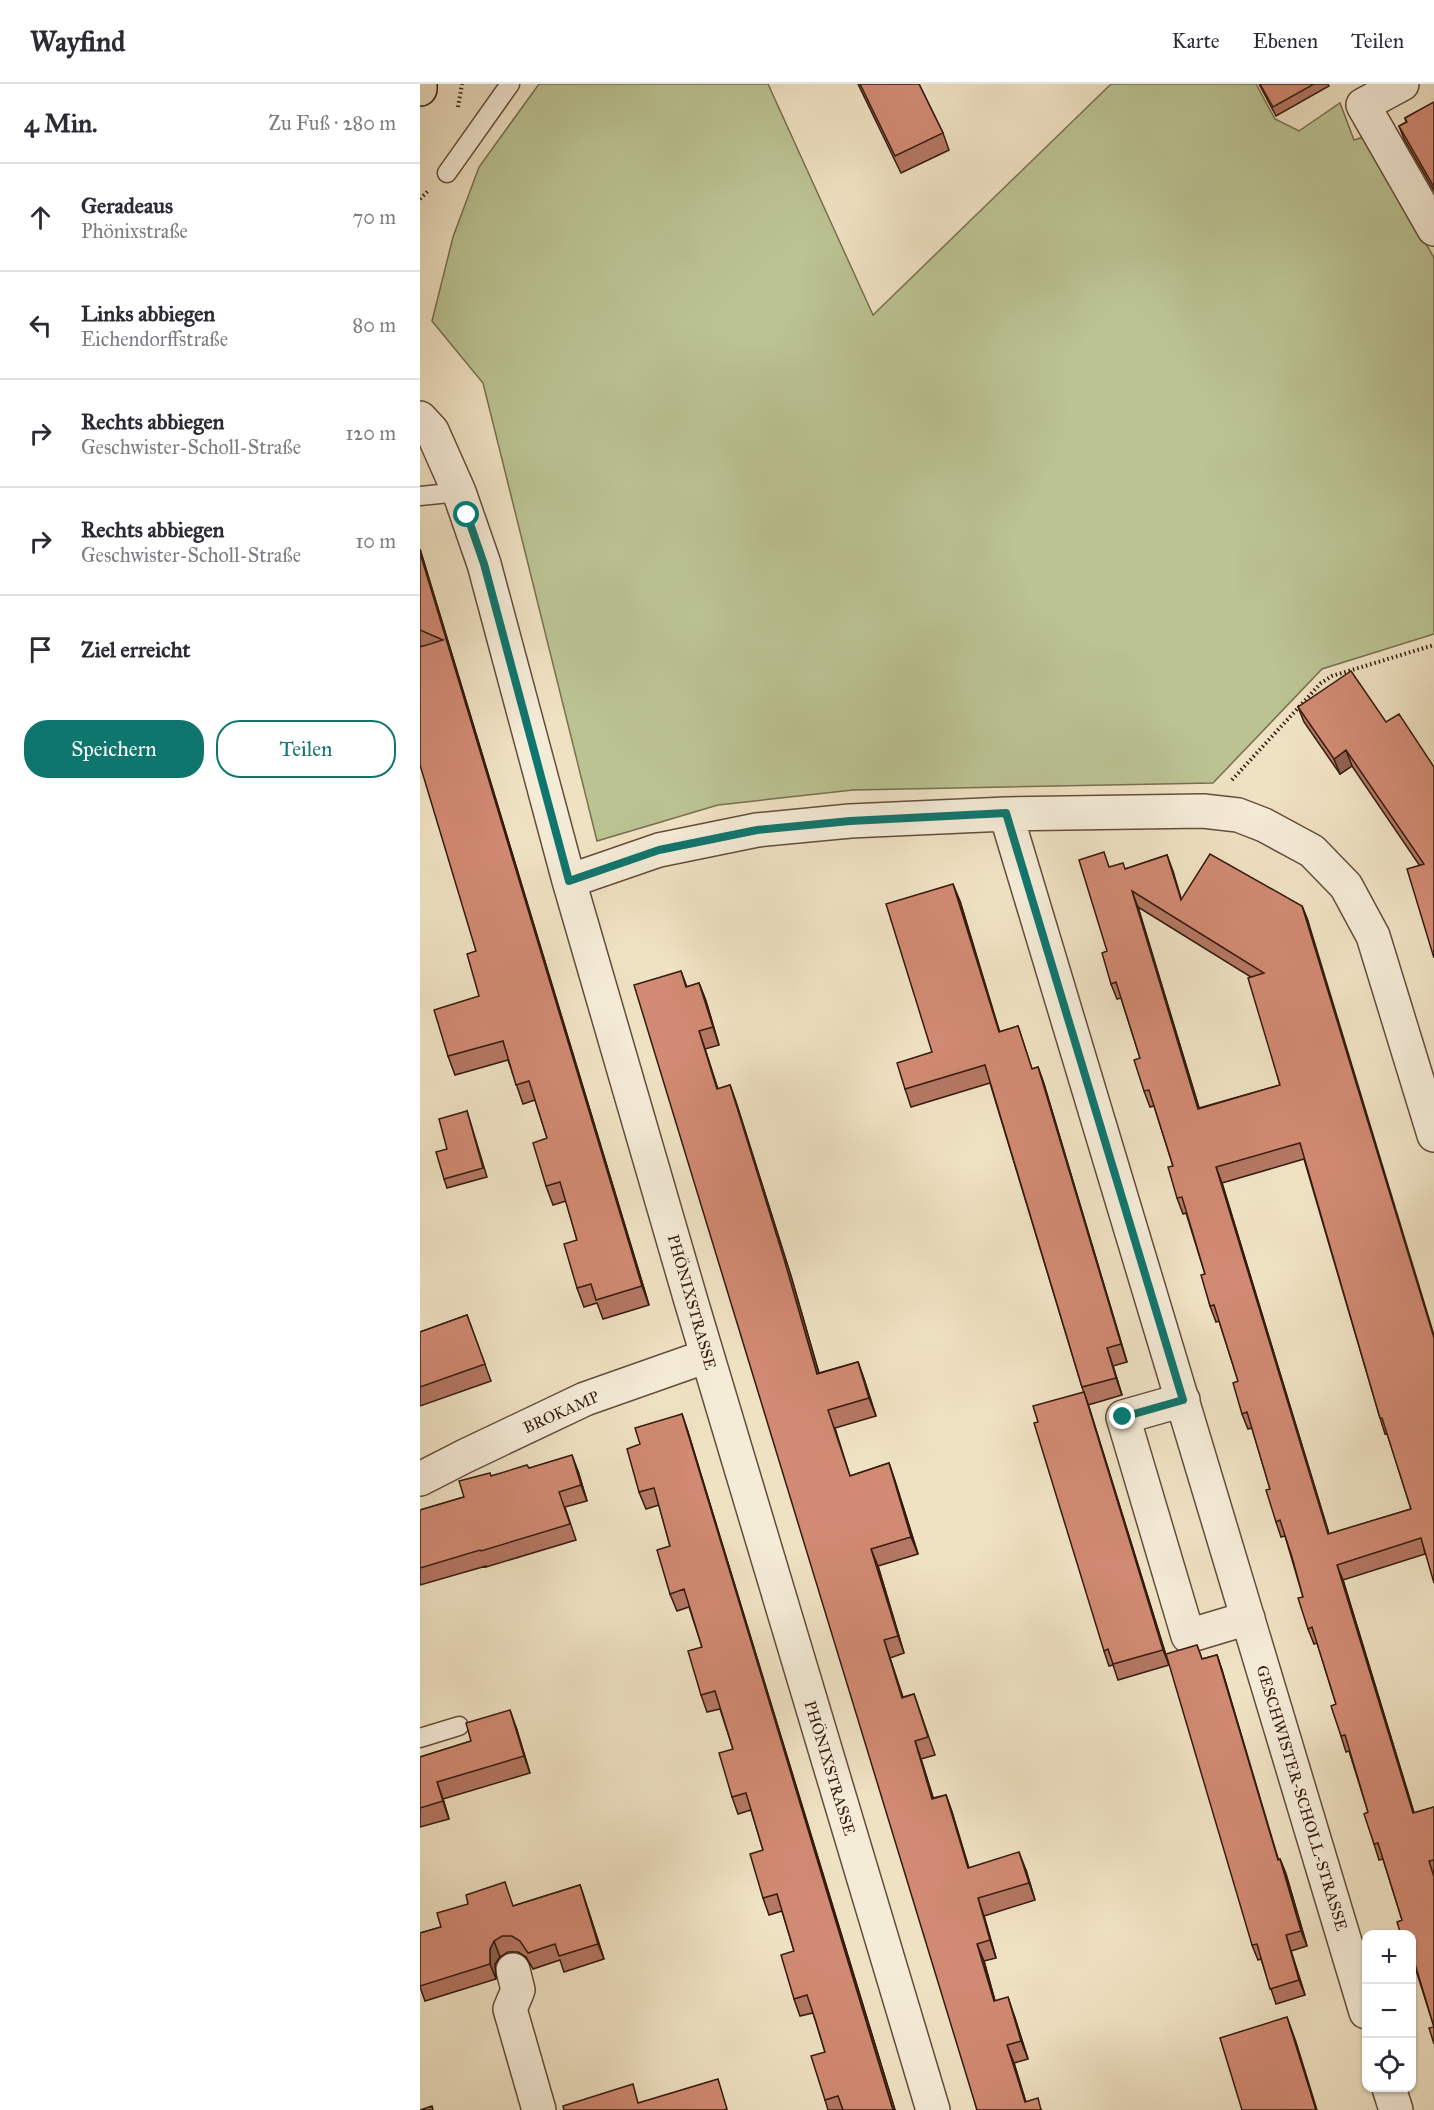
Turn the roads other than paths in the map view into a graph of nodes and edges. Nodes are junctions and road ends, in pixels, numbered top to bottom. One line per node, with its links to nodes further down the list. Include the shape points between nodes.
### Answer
1 (420, 84): 4 (main road)
2 (510, 84): 5 (lane)
3 (1402, 84): 6 (street, via 1364,105)
4 (420, 89)
5 (447, 173)
6 (1434, 229)
7 (420, 418): 8 (street, PHÖNIXSTRASSE, via 432,431)
8 (459, 492): 9 (lane); 11 (street, PHÖNIXSTRASSE, via 484,564)
9 (420, 496)
10 (1006, 813): 11 (street, via 757,830 659,850); 12 (street, via 1203,811 1238,815 1312,851 1346,886 1373,936); 14 (street, GESCHWISTER-SCHOLL-STRASSE)
11 (569, 881): 13 (street, PHÖNIXSTRASSE)
12 (1434, 1135)
13 (707, 1356): 15 (street, BROKAMP, via 585,1399); 23 (street, PHÖNIXSTRASSE)
14 (1183, 1400): 16 (street, GESCHWISTER-SCHOLL-STRASSE); 16 (street, via 1123,1417 1188,1636)
15 (420, 1479)
16 (1248, 1618): 20 (street, GESCHWISTER-SCHOLL-STRASSE)
17 (459, 1726): 18 (lane)
18 (420, 1738)
19 (513, 1970): 22 (street, via 518,1990 510,2009)
20 (1362, 1999)
21 (1390, 2092): 24 (street)
22 (539, 2110)
23 (933, 2110)
24 (1396, 2110)

